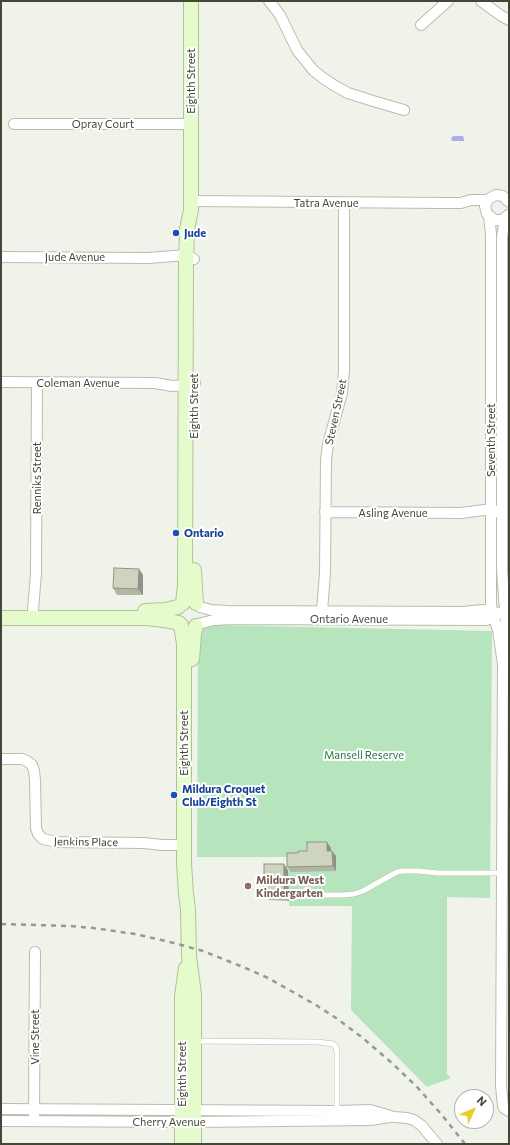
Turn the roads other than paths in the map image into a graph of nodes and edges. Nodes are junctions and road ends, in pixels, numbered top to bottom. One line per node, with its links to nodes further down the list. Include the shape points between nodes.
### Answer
1 (191, 1): 9 (street, Eighth Street)
2 (269, 1): 7 (street, via 280,15 297,50 313,70 348,93)
3 (448, 1): 6 (street)
4 (481, 1): 5 (street)
5 (509, 20)
6 (421, 25)
7 (404, 110)
8 (14, 124): 9 (street, Opray Court)
9 (191, 124): 12 (street, Eighth Street)
10 (509, 200): 13 (street, via 496,195 490,198)
11 (344, 203): 12 (street, Tatra Avenue); 13 (street, Tatra Avenue, via 461,203 471,200); 22 (street, Steven Street, via 343,384 328,444)
12 (191, 205): 16 (street, Eighth Street, via 187,229)
13 (487, 208): 14 (street, via 495,220); 21 (street, Seventh Street, via 491,234)
14 (507, 216): 20 (street, Seventh Street, via 502,237)
15 (1, 257): 16 (street, Jude Avenue)
16 (189, 259): 19 (street, Eighth Street)
17 (1, 382): 18 (street, Coleman Avenue)
18 (37, 382): 19 (street, Coleman Avenue, via 155,383 172,386); 30 (street, Renniks Street)
19 (189, 383): 27 (street, Eighth Street, via 185,578)
20 (506, 383): 21 (street); 24 (street, Seventh Street)
21 (491, 384): 23 (street, Seventh Street)
22 (325, 512): 23 (street, Asling Avenue); 31 (street, Steven Street)
23 (490, 513): 24 (street, Asling Avenue, via 495,516); 25 (street, Seventh Street)
24 (502, 513): 26 (street, Seventh Street)
25 (490, 586): 26 (street); 32 (street, Seventh Street)
26 (506, 587): 28 (street, Seventh Street)
27 (189, 605): 30 (street, Ontario Avenue, via 147,611); 31 (street, Ontario Avenue, via 211,610); 35 (street, via 176,615); 36 (street, via 203,614)
28 (505, 605): 32 (street); 34 (street, Seventh Street)
29 (1, 611): 30 (street, Ontario Avenue)
30 (36, 611)
31 (324, 614): 32 (street, Ontario Avenue, via 486,620); 36 (street, Ontario Avenue, via 214,620)
32 (495, 614): 34 (street); 37 (street, Seventh Street)
33 (1, 618): 35 (street, via 147,618)
34 (506, 621): 37 (street, Seventh Street, via 507,648)
35 (180, 624): 36 (street, via 188,628); 41 (street, Eighth Street, via 184,644)
36 (197, 625): 44 (street, Eighth Street, via 192,656 192,861)
37 (503, 664): 38 (street, Seventh Street)
38 (506, 703): 40 (street, Seventh Street)
39 (1, 759): 41 (street, Jenkins Place, via 22,759 32,765 35,780 36,828 43,839 57,842 162,845)
40 (506, 836): 42 (street, Seventh Street)
41 (184, 842): 44 (street, Eighth Street)
42 (502, 873): 43 (lane, via 403,871 354,894 323,895); 46 (street, Seventh Street)
43 (306, 889)
44 (188, 909): 47 (street, Eighth Street, via 189,956 194,995)
45 (35, 952): 49 (street, Vine Street)
46 (505, 973): 50 (street, Seventh Street, via 502,1091 503,1106)
47 (188, 1041): 51 (street, Eighth Street); 52 (lane, via 333,1044 337,1052)
48 (1, 1109): 49 (street, Cherry Avenue)
49 (34, 1109): 51 (street, Cherry Avenue); 54 (street, Vine Street)
50 (507, 1111)
51 (188, 1116): 52 (street, Cherry Avenue); 54 (street, Cherry Avenue); 55 (street, Eighth Street); 56 (street, Eighth Street)
52 (337, 1116): 57 (street, Cherry Avenue, via 370,1120 407,1118 418,1122)
53 (1, 1121): 54 (street, Cherry Avenue)
54 (34, 1122)
55 (182, 1144)
56 (194, 1144)
57 (437, 1144)

